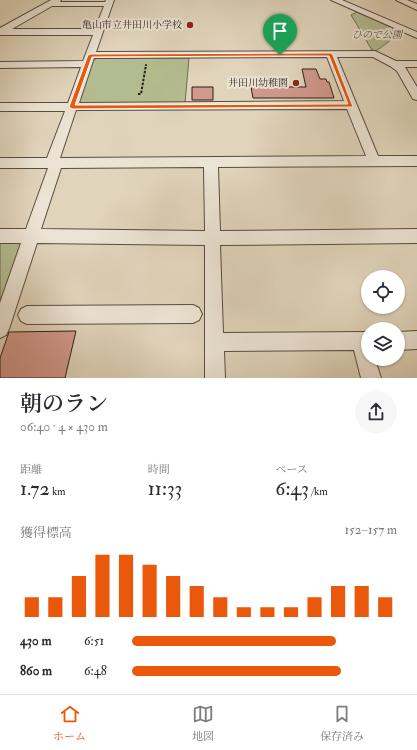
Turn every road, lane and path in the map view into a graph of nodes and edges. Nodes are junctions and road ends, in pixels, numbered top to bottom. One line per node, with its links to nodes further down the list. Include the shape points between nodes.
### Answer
1 (335, 0): 8 (street)
2 (400, 0): 5 (street)
3 (54, 2): 4 (street); 6 (street)
4 (109, 2): 7 (street)
5 (417, 7)
6 (0, 32): 7 (street)
7 (99, 32): 11 (street)
8 (417, 35)
9 (147, 55): 10 (street); 11 (street); 15 (path, via 141,94)
10 (331, 55): 12 (street, via 375,54); 17 (street)
11 (89, 60): 14 (street); 19 (street)
12 (394, 64): 13 (street); 16 (street, via 401,69)
13 (417, 64)
14 (0, 65)
15 (134, 94)
16 (417, 96)
17 (351, 105): 19 (street); 20 (street)
18 (0, 107): 19 (street)
19 (72, 107): 24 (street)
20 (374, 161): 21 (street); 22 (street)
21 (417, 161)
22 (211, 162): 24 (street); 28 (street)
23 (0, 163): 24 (street)
24 (54, 163): 25 (street)
25 (30, 235): 26 (street); 28 (street); 31 (street, via 30,243)
26 (0, 236)
27 (417, 236): 28 (street)
28 (212, 238): 35 (street)
29 (193, 314): 30 (street)
30 (27, 315)
31 (0, 329)
32 (405, 340): 33 (street)
33 (417, 340)
34 (361, 341): 35 (street)
35 (214, 342): 37 (street)
36 (369, 366): 38 (street)
37 (215, 378)
38 (371, 378)

